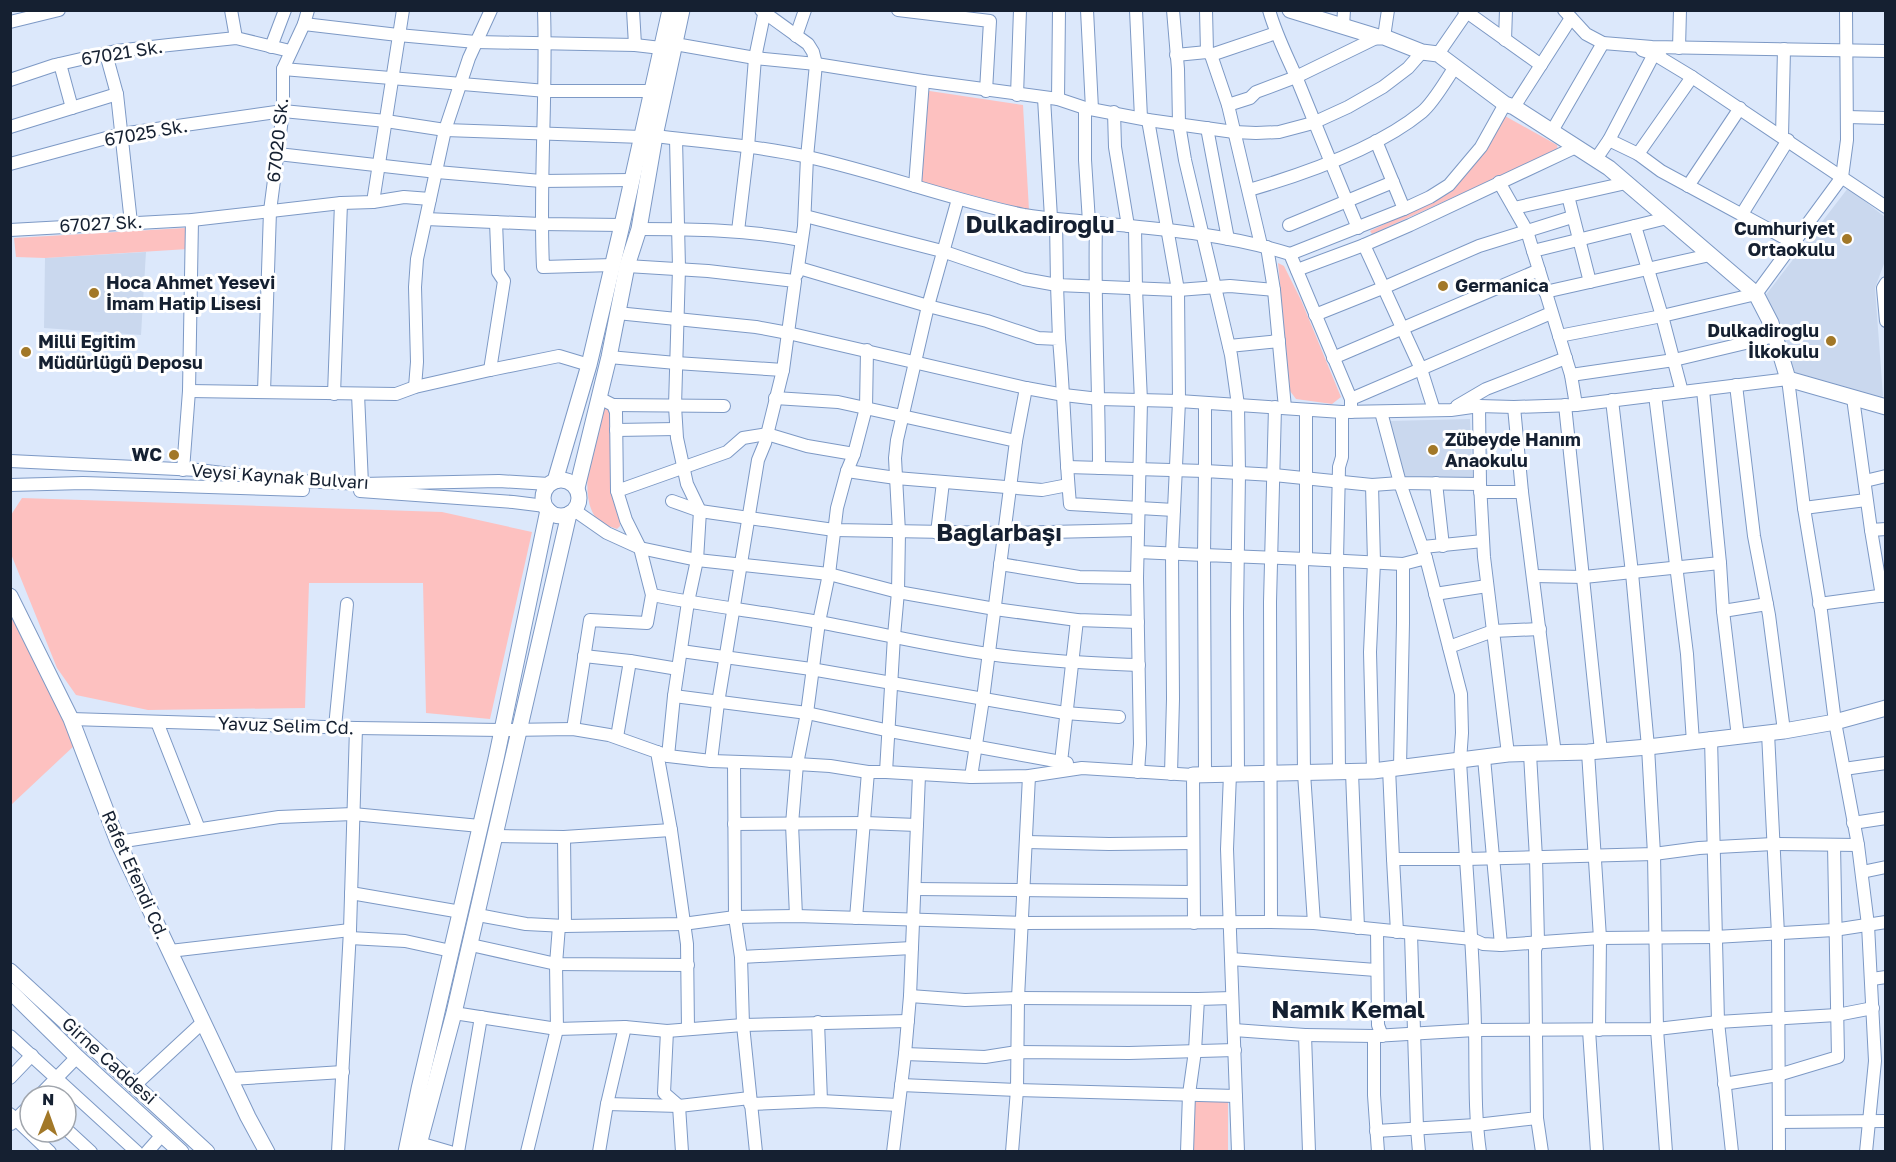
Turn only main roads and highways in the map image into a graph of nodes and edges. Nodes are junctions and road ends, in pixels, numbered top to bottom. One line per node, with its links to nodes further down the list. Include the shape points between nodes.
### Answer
1 (670, 10): 5 (main road)
2 (682, 10): 5 (main road)
3 (1290, 10): 4 (main road)
4 (1343, 18): 8 (main road, via 1381,37 1438,54 1626,183 1756,294 1771,324 1788,379)
5 (668, 46): 6 (main road); 6 (main road, via 651,91)
6 (649, 137): 7 (main road, via 632,180 622,225); 7 (main road, via 639,229)
7 (620, 265): 9 (main road); 10 (main road, via 609,357)
8 (1886, 407)
9 (552, 482): 10 (main road, via 567,480); 11 (main road, via 543,495)
10 (577, 488): 12 (main road, via 579,500)
11 (546, 508): 12 (main road, via 558,515); 19 (main road)
12 (572, 512): 19 (main road, via 471,945)
13 (10, 596): 23 (main road, Rafet Efendi Cd., via 70,719 118,842)
14 (1886, 708): 15 (main road, via 1776,732 1648,747 1509,754 1373,771)
15 (1199, 775)
16 (10, 971): 22 (main road, Girne Caddesi)
17 (10, 979): 21 (main road, Girne Caddesi)
18 (10, 991): 20 (main road, Girne Caddesi)
19 (414, 1149)
20 (181, 1152)
21 (196, 1152)
22 (207, 1152)
23 (267, 1152)

